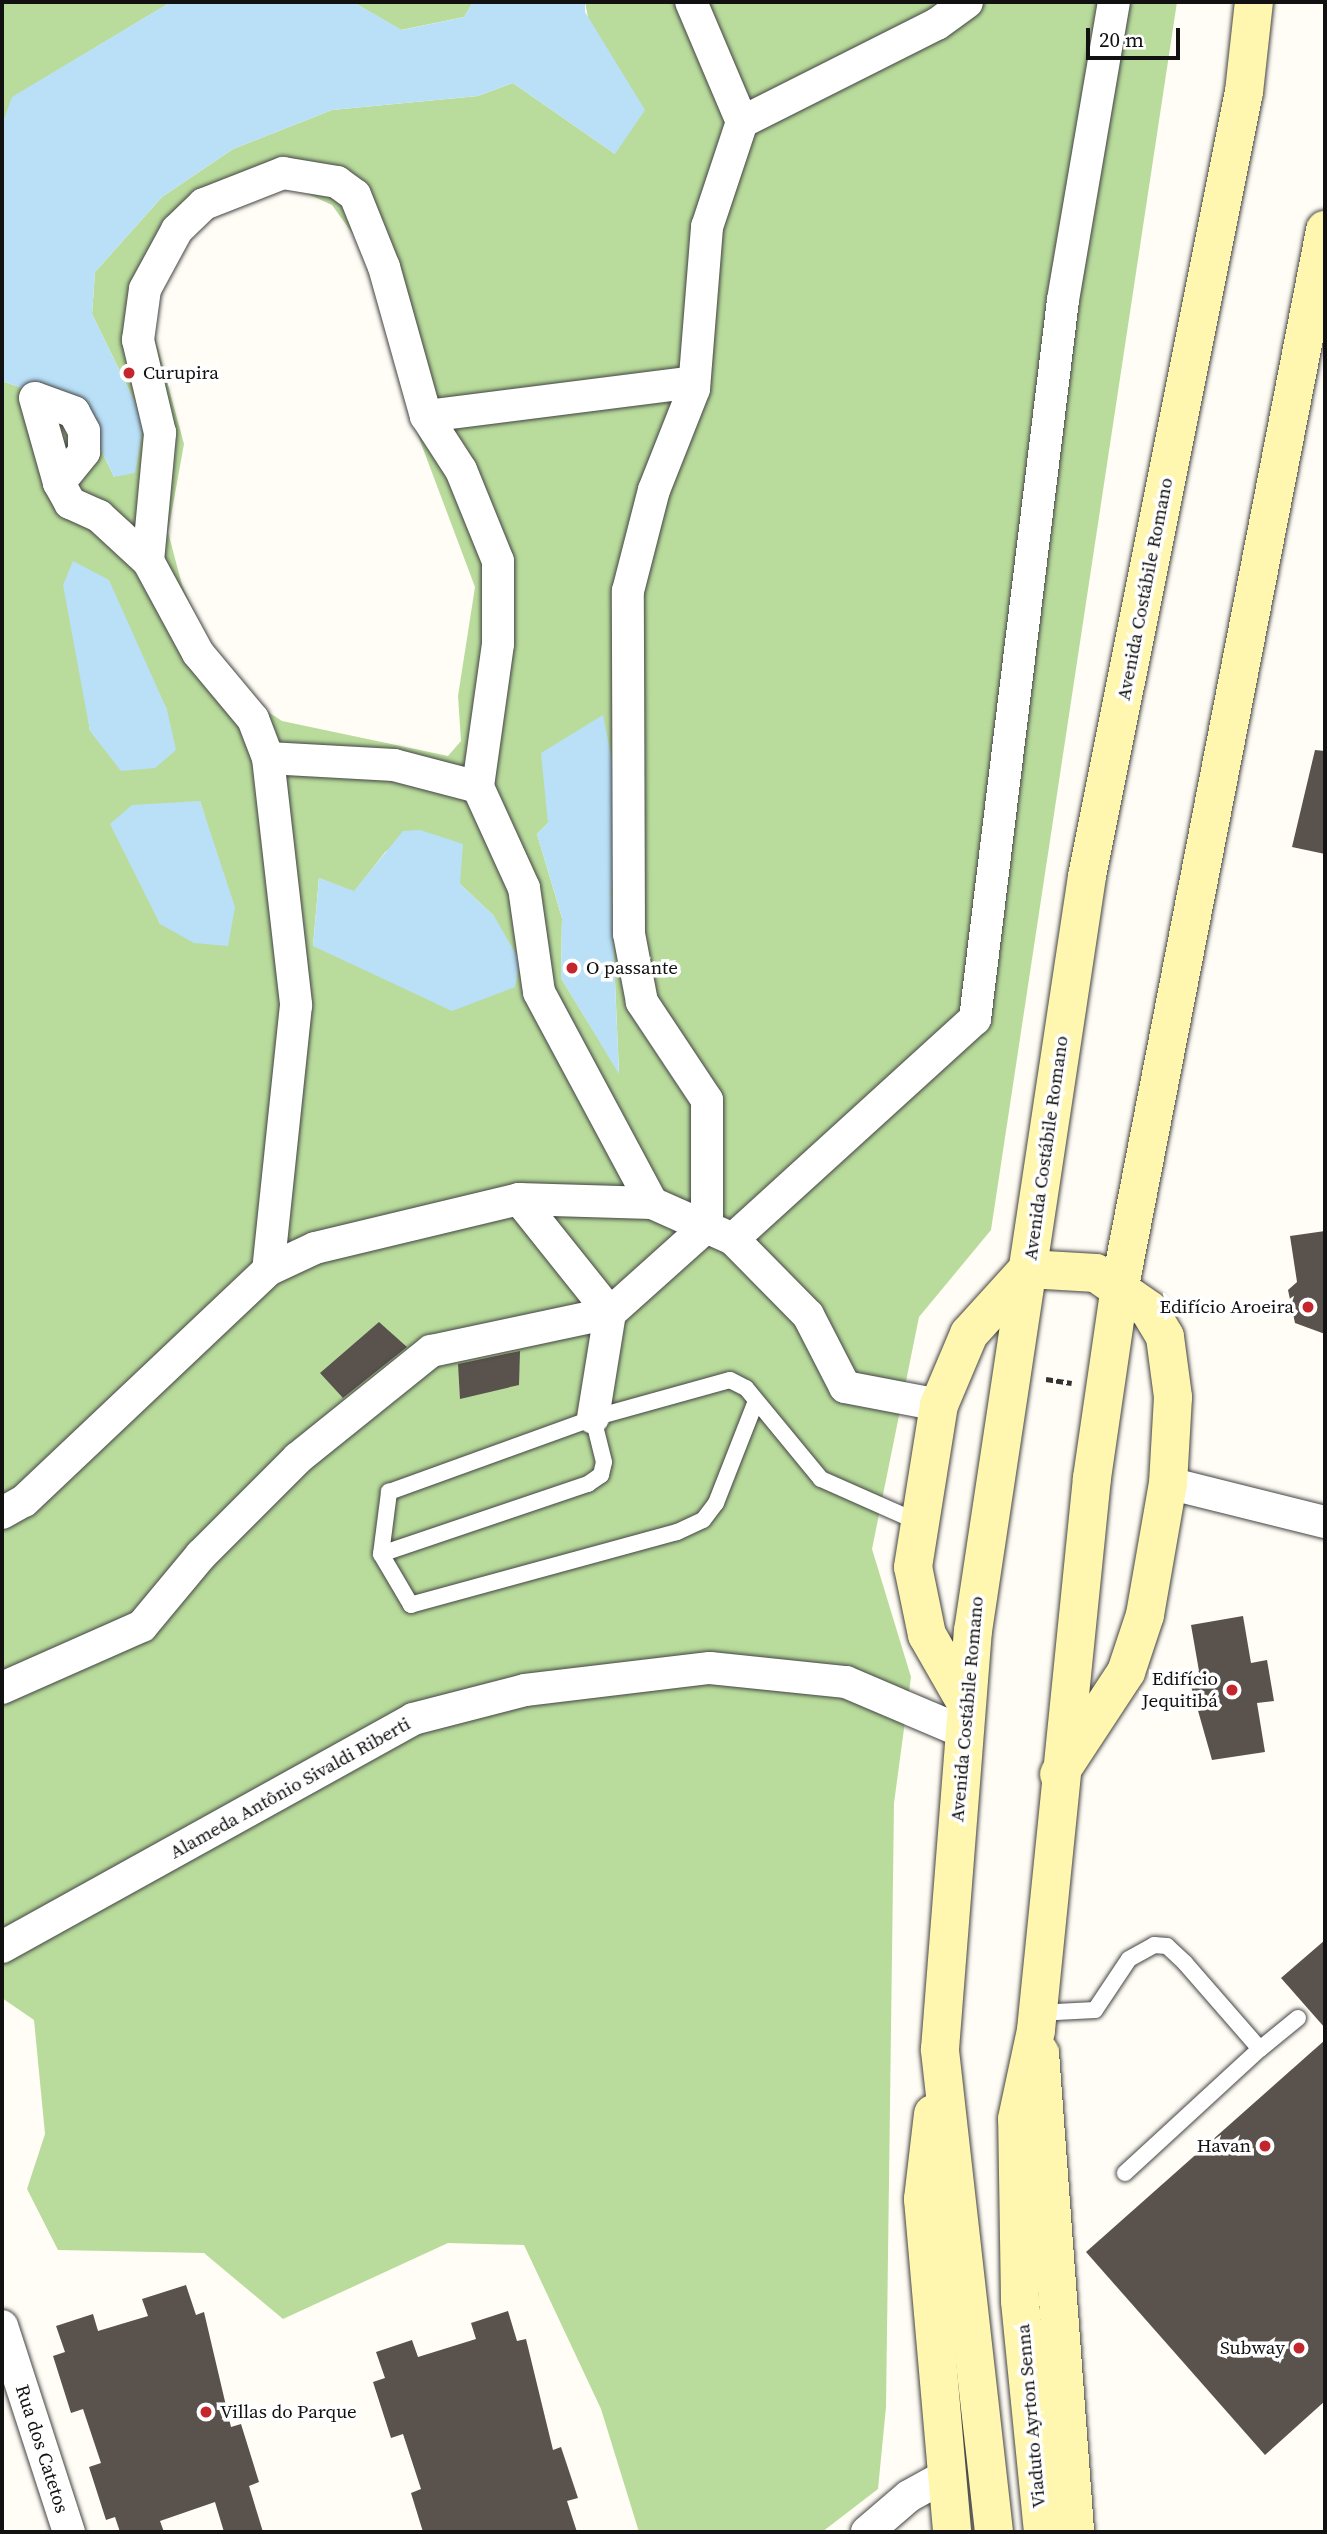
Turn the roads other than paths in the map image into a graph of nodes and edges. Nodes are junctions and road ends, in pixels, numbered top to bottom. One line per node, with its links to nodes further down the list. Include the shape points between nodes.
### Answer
1 (691, 2): 5 (street)
2 (967, 2): 5 (street, via 937,24)
3 (1114, 2): 17 (street, via 1063,300 975,1019)
4 (1254, 2): 18 (main road, Avenida Costábile Romano, via 1244,92 1087,876)
5 (742, 122): 9 (street, via 707,227)
6 (1325, 230): 7 (main road)
7 (1321, 278): 8 (main road)
8 (1313, 349): 20 (main road)
9 (694, 382): 10 (street); 17 (street, via 654,490 628,591 629,933 642,1002 707,1100)
10 (426, 416): 12 (street, via 384,267 355,195 337,182 283,173 204,204 177,230 145,289 138,340 160,433); 14 (street, via 461,470 498,561 498,644)
11 (59, 482): 12 (street, via 70,503 99,516)
12 (148, 561): 13 (street, via 198,653 253,719)
13 (268, 758): 14 (street, via 394,765); 19 (street, via 296,1005)
14 (478, 787): 16 (street, via 524,888 539,992)
15 (519, 1199): 16 (street); 19 (street, via 315,1248); 21 (street)
16 (652, 1203): 17 (street)
17 (720, 1233): 21 (street); 23 (street, via 808,1315 845,1387)
18 (1028, 1269): 20 (main road, via 1073,1267); 23 (main road, via 968,1334); 31 (main road, Avenida Costábile Romano, via 986,1526)
19 (268, 1270): 26 (street, via 24,1502)
20 (1120, 1286): 25 (main road, via 1149,1310 1165,1337 1172,1397); 32 (main road)
21 (610, 1313): 24 (street); 30 (street, via 431,1352 298,1458 201,1555 142,1626)
22 (756, 1401): 24 (lane, via 730,1380); 27 (lane, via 821,1479); 29 (lane, via 716,1503 703,1520 677,1532 411,1605)
23 (939, 1405): 27 (main road)
24 (593, 1418): 29 (lane, via 389,1492); 29 (lane, via 604,1462 601,1475 588,1484)
25 (1168, 1483): 28 (street); 32 (main road, via 1145,1615 1126,1672)
26 (2, 1513)
27 (916, 1521): 31 (main road, via 913,1567 927,1636)
28 (1325, 1521)
29 (381, 1554)
30 (2, 1688)
31 (965, 1717): 33 (street, Alameda Antônio Sivaldi Riberti, via 846,1682 710,1668 525,1690 413,1718); 36 (main road, Avenida Costábile Romano)
32 (1058, 1776): 35 (main road)
33 (2, 1947)
34 (1297, 2018): 37 (lane)
35 (1036, 2021): 37 (lane, via 1095,2010 1129,1959 1154,1945 1167,1946); 45 (main road, Viaduto Ayrton Senna, via 1017,2119 1020,2301); 46 (main road, via 1048,2098)
36 (940, 2049): 40 (main road, via 923,2199); 44 (main road, Avenida Costábile Romano)
37 (1261, 2049): 38 (lane)
38 (1125, 2173)
39 (2, 2326): 41 (street, Rua dos Catetos)
40 (947, 2475): 42 (street, via 909,2496); 43 (main road)
41 (69, 2532)
42 (867, 2532)
43 (952, 2532)
44 (994, 2532)
45 (1042, 2532)
46 (1075, 2532)

